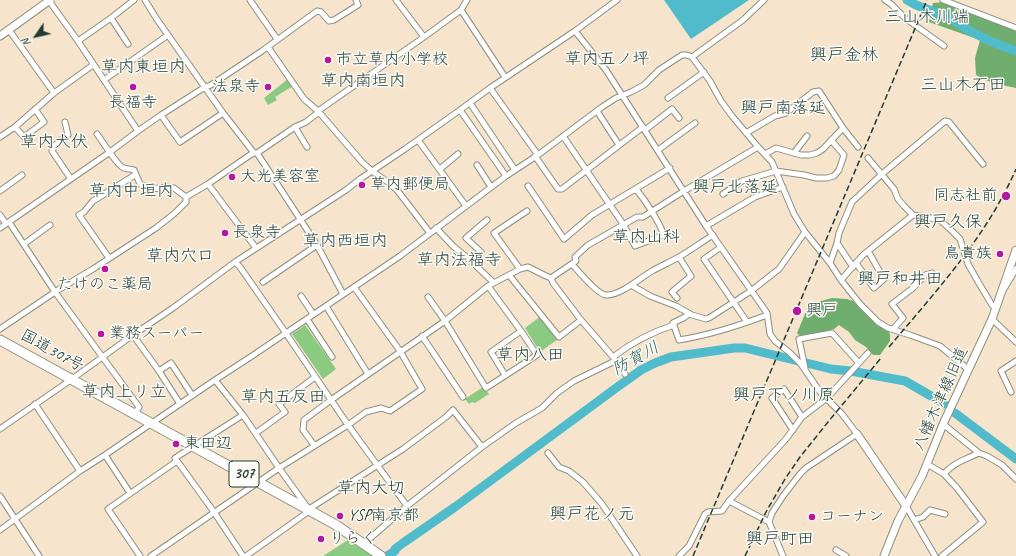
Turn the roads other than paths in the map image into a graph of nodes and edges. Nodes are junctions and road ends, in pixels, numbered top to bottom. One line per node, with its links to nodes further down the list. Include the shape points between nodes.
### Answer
1 (50, 0): 15 (street); 21 (street)
2 (134, 0): 13 (street)
3 (146, 0): 17 (street)
4 (250, 0): 20 (street)
5 (356, 0): 20 (street, via 358,5 334,20 329,20 317,11)
6 (396, 0): 19 (street)
7 (466, 0): 12 (street)
8 (617, 0): 16 (street)
9 (764, 0): 25 (street, via 743,20)
10 (885, 0): 23 (street)
11 (943, 0): 14 (street)
12 (461, 10): 19 (street); 28 (street)
13 (111, 18): 21 (street); 22 (street)
14 (1016, 28)
15 (9, 30): 18 (street); 32 (street)
16 (575, 31): 28 (street); 33 (street, via 606,70)
17 (168, 35): 29 (street); 30 (street)
18 (0, 36)
19 (424, 37): 39 (street)
20 (278, 39): 24 (street)
21 (78, 41): 26 (street)
22 (128, 44)
23 (944, 46)
24 (268, 47): 30 (street); 39 (street, via 304,99)
25 (692, 57): 27 (street); 33 (street, via 682,55 659,70 644,85)
26 (93, 64): 29 (street); 32 (street)
27 (704, 72): 34 (street); 50 (street, via 721,101)
28 (505, 77): 31 (street)
29 (104, 80): 49 (street)
30 (205, 86): 40 (street); 41 (street)
31 (490, 88): 35 (street); 67 (street)
32 (54, 93): 36 (street)
33 (622, 96): 38 (street); 47 (street)
34 (668, 98)
35 (470, 103): 37 (street); 73 (street)
36 (35, 109): 45 (street); 45 (street, via 44,122 24,138)
37 (460, 110): 55 (street); 80 (street)
38 (597, 111): 52 (street); 57 (street)
39 (318, 112): 46 (street); 75 (street)
40 (223, 113): 41 (street, via 180,142); 63 (street)
41 (161, 115): 49 (street)
42 (679, 118): 47 (street, via 672,109)
43 (65, 122): 81 (street, via 68,135 53,147 52,152)
44 (695, 123): 61 (street)
45 (15, 127): 54 (street)
46 (295, 127): 58 (street); 63 (street)
47 (644, 128): 57 (street); 61 (street)
48 (843, 128): 50 (street, via 819,92 813,92 786,113 775,116); 56 (street); 60 (street)
49 (138, 131): 62 (street)
50 (746, 133): 59 (street)
51 (97, 134): 62 (street)
52 (563, 136): 67 (street); 74 (street)
53 (807, 136): 64 (street)
54 (0, 137)
55 (418, 140): 72 (street); 75 (street)
56 (830, 140): 64 (street, via 817,154 810,156); 76 (street, via 844,155 834,176 816,178)
57 (619, 145): 74 (street)
58 (307, 146)
59 (758, 147): 66 (street); 88 (street)
60 (858, 147)
61 (658, 150): 71 (street)
62 (110, 152): 78 (street, via 119,165 134,170); 81 (street)
63 (256, 153): 82 (street); 97 (street)
64 (794, 153): 66 (street, via 776,148)
65 (458, 154): 72 (street)
66 (765, 154): 76 (street)
67 (536, 155): 73 (street); 74 (street, via 558,189 562,189)
68 (868, 158): 77 (street)
69 (983, 164): 77 (street, via 945,120)
70 (477, 165): 84 (street)
71 (670, 168): 86 (street); 88 (street)
72 (440, 169): 92 (street)
73 (516, 170): 80 (street)
74 (587, 170): 91 (street)
75 (372, 171): 97 (street); 106 (street, via 398,190)
76 (776, 171): 85 (street); 89 (street, via 742,181)
77 (882, 174): 96 (street); 108 (street, via 852,202)
78 (135, 175): 90 (street, via 140,184 152,189 174,188); 116 (street, via 93,201 79,215)
79 (22, 176): 87 (street)
80 (506, 176): 84 (street)
81 (71, 179): 99 (street)
82 (208, 184): 90 (street); 112 (street)
83 (528, 186): 91 (street, via 564,238 592,215)
84 (491, 187): 92 (street)
85 (783, 187): 102 (street, via 755,197); 105 (street)
86 (636, 189): 91 (street); 94 (street)
87 (0, 191)
88 (684, 191): 94 (street); 102 (street)
89 (723, 194)
90 (186, 197): 116 (street, via 186,202 160,225)
91 (610, 205): 100 (street)
92 (466, 206): 104 (street)
93 (527, 211): 122 (street, via 494,233)
94 (652, 211): 100 (street); 100 (street, via 664,235 635,246)
95 (0, 215): 99 (street)
96 (912, 215): 114 (street); 142 (street, via 941,221 952,231 960,240 971,271)
97 (301, 220): 110 (street); 112 (street)
98 (487, 220): 118 (street, via 466,238 481,252)
99 (8, 223): 103 (street); 109 (street)
100 (624, 224): 120 (street, via 588,245 575,257 576,261)
101 (50, 225): 109 (street)
102 (706, 226): 107 (street)
103 (0, 228)
104 (436, 228): 106 (street); 118 (street)
105 (805, 232): 119 (street); 133 (street, via 779,269)
106 (430, 233): 132 (street)
107 (713, 235): 111 (street); 115 (street)
108 (837, 243): 119 (street); 121 (street)
109 (24, 244): 134 (street)
110 (317, 245): 128 (street); 135 (street)
111 (721, 247): 133 (street); 140 (street, via 704,259)
112 (256, 248): 117 (street)
113 (1016, 250): 136 (street, 八幡木津線旧道)
114 (868, 251): 121 (street); 121 (street, via 884,279 874,288)
115 (679, 257): 130 (street); 139 (street, via 690,276 672,292)
116 (109, 258): 134 (street)
117 (235, 262): 155 (street); 156 (street)
118 (472, 262): 129 (street)
119 (830, 263): 127 (street)
120 (572, 264): 126 (street); 130 (street, via 605,296)
121 (855, 265): 127 (street)
122 (520, 269): 125 (street); 126 (street, via 528,266)
123 (1016, 269): 136 (street)
124 (932, 273): 153 (street, via 892,304 903,318)
125 (509, 275): 129 (street); 148 (street, via 559,337)
126 (551, 278): 148 (street)
127 (840, 280): 153 (street, via 878,322)
128 (263, 282)
129 (493, 282): 131 (street)
130 (631, 285): 144 (street)
131 (488, 286): 149 (street); 154 (street)
132 (354, 287): 135 (street); 160 (street)
133 (751, 291): 140 (street); 145 (street)
134 (55, 292): 152 (street); 162 (street)
135 (343, 294): 141 (street)
136 (1001, 294): 142 (street, 八幡木津線旧道)
137 (301, 296): 143 (street)
138 (428, 298): 149 (street)
139 (676, 298)
140 (734, 302): 144 (street, via 709,318); 150 (street)
141 (326, 306): 143 (street); 170 (street)
142 (996, 308): 147 (street, 八幡木津線旧道)
143 (313, 314): 146 (street)
144 (690, 314): 151 (street, via 673,323)
145 (767, 315): 150 (street); 169 (street, via 770,334)
146 (306, 319): 155 (street); 163 (street)
147 (992, 319): 159 (street); 167 (street, 八幡木津線旧道)
148 (581, 320): 164 (street)
149 (445, 321): 157 (street); 172 (street, via 486,388)
150 (747, 322): 151 (street, via 702,336 679,340)
151 (674, 325): 164 (street, via 637,341 622,350)
152 (0, 329)
153 (894, 329): 167 (street, via 940,346)
154 (522, 331): 172 (street, via 537,354); 172 (street, via 491,352)
155 (286, 333): 173 (street); 175 (street)
156 (133, 334): 162 (street); 168 (street)
157 (422, 336): 160 (street); 178 (street)
158 (0, 340): 174 (highway, 国道307号 / 307)
159 (1016, 342)
160 (400, 351): 170 (street); 188 (street, via 422,389 390,411 381,408 366,412)
161 (868, 353): 166 (street)
162 (102, 357): 174 (street); 183 (street, via 139,407)
163 (332, 357)
164 (614, 359): 171 (street); 195 (street, via 574,382 542,408)
165 (1016, 361): 176 (street, via 1001,371)
166 (859, 363): 169 (street, via 832,333 828,333 799,339); 179 (street)
167 (969, 370): 187 (street, 八幡木津線旧道)
168 (159, 371): 177 (street, via 171,363); 182 (street)
169 (806, 371): 179 (street)
170 (368, 374): 180 (street)
171 (625, 374)
172 (506, 375)
173 (315, 377): 180 (street); 191 (street, via 279,404 285,412)
174 (72, 379): 181 (street); 183 (highway, 国道307号 / 307)
175 (215, 380): 177 (street); 184 (street)
176 (1011, 392)
177 (192, 395): 182 (street)
178 (463, 397)
179 (827, 398): 185 (street); 192 (street)
180 (331, 400): 188 (street); 193 (street, via 304,420 303,430)
181 (35, 404): 189 (street); 203 (street)
182 (180, 404): 186 (street)
183 (135, 414): 186 (highway, 国道307号 / 307)
184 (243, 415): 191 (street); 194 (street)
185 (802, 417): 190 (street); 190 (street, via 784,389 772,398)
186 (152, 423): 194 (highway, 国道307号 / 307); 198 (street)
187 (944, 424): 197 (street); 200 (street, 八幡木津線旧道)
188 (348, 425): 193 (street); 201 (street)
189 (0, 429)
190 (792, 430): 209 (street)
191 (256, 433): 202 (street)
192 (857, 434): 211 (street); 217 (street, via 800,474 772,513)
193 (314, 445): 202 (street)
194 (194, 446): 199 (street, via 175,458); 206 (highway, 国道307号 / 307)
195 (482, 446): 201 (street, via 453,410); 210 (street)
196 (548, 453): 226 (street, via 559,467 583,482 602,504)
197 (979, 453): 204 (street, via 958,462); 205 (street, via 1002,465)
198 (105, 455): 203 (street); 207 (street)
199 (177, 461): 207 (street); 213 (street)
200 (927, 464): 204 (street); 211 (street, 八幡木津線旧道)
201 (378, 465): 210 (street); 212 (street)
202 (279, 468): 206 (street); 212 (street)
203 (80, 471): 215 (street)
204 (944, 474): 232 (street, via 983,522)
205 (1016, 480)
206 (259, 482): 212 (highway, 国道307号 / 307); 213 (street)
207 (130, 493): 223 (street, via 108,509)
208 (0, 496): 215 (street)
209 (729, 501): 217 (street); 227 (street, via 722,511 705,514 689,546)
210 (407, 506): 219 (street)
211 (906, 506): 216 (street); 230 (street, 八幡木津線旧道)
212 (309, 510): 221 (highway, 国道307号 / 307); 225 (street)
213 (214, 512): 224 (street); 225 (street)
214 (945, 514): 216 (street, via 930,510 923,517)
215 (16, 518): 218 (street); 222 (street)
216 (914, 520): 231 (street)
217 (769, 522): 228 (street)
218 (0, 530)
219 (368, 540)
220 (836, 550): 229 (street)
221 (379, 555)
222 (39, 556)
223 (140, 556)
224 (151, 556)
225 (244, 556)
226 (637, 556)
227 (679, 556)
228 (783, 556)
229 (846, 556)
230 (884, 556)
231 (935, 556)
232 (942, 556)

